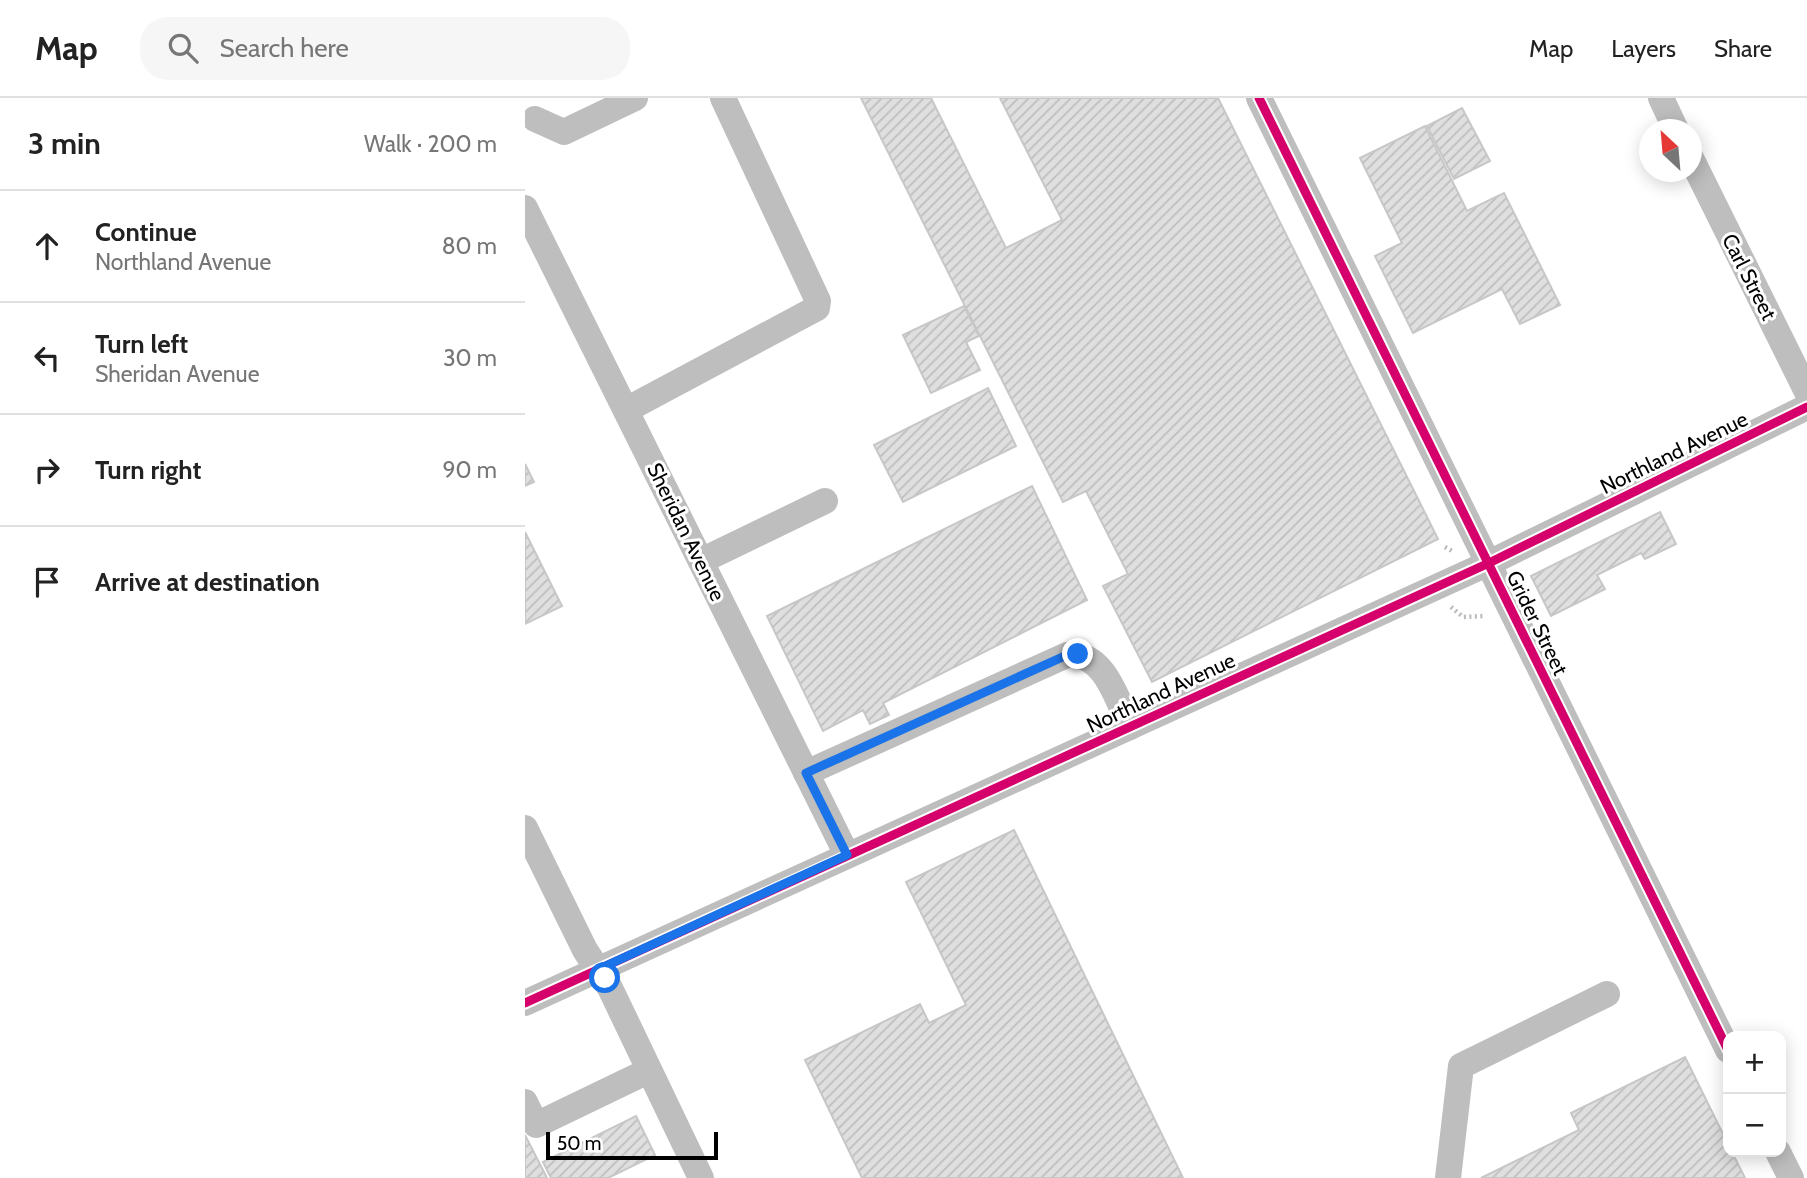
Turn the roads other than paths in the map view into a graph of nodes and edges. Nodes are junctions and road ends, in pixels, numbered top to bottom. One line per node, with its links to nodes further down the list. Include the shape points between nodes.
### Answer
1 (635, 98): 5 (street, via 563,132)
2 (723, 98): 11 (street, via 818,301 817,308)
3 (1259, 98): 14 (street, Grider Street)
4 (1661, 98): 6 (street)
5 (533, 114)
6 (1672, 119)
7 (1702, 180): 9 (street, Carl Street)
8 (525, 208): 11 (street, Sheridan Avenue)
9 (1807, 392)
10 (1807, 407): 14 (street, Northland Avenue)
11 (625, 410): 13 (street, Sheridan Avenue)
12 (825, 501): 13 (street)
13 (701, 561): 16 (street, Sheridan Avenue)
14 (1489, 563): 15 (street, Northland Avenue); 22 (street, Grider Street)
15 (1130, 727): 16 (street, via 1100,668 1090,658 1067,655); 18 (street, Northland Avenue)
16 (806, 773): 18 (street, Sheridan Avenue)
17 (525, 828): 19 (street, via 585,950)
18 (847, 855): 19 (street, Northland Avenue)
19 (599, 969): 21 (street, Northland Avenue); 23 (street)
20 (1607, 994): 27 (street, via 1461,1066)
21 (525, 1003)
22 (1723, 1040)
23 (648, 1071): 24 (street, via 536,1125); 26 (street)
24 (525, 1102)
25 (1780, 1157): 28 (street)
26 (701, 1178)
27 (1448, 1178)
28 (1791, 1178)

